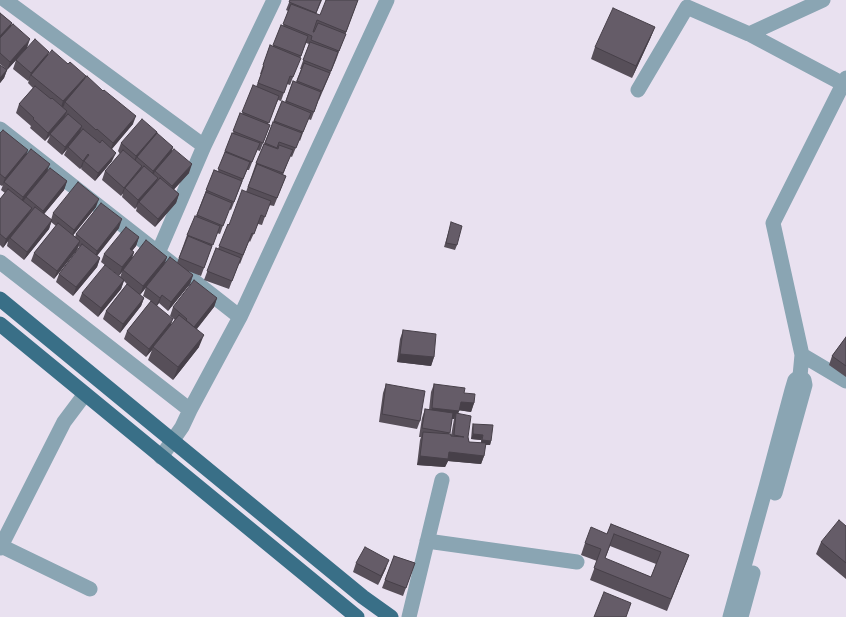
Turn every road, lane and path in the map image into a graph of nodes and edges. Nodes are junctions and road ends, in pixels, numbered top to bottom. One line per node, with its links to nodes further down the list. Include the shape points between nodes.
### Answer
1 (5, 0): 9 (street)
2 (274, 0): 9 (street)
3 (387, 0): 13 (street)
4 (823, 0): 5 (street)
5 (749, 34): 6 (street); 7 (street, via 687,7)
6 (845, 81): 15 (street, via 773,223)
7 (638, 90)
8 (0, 129): 10 (street)
9 (204, 146): 10 (street)
10 (158, 253): 13 (street)
11 (0, 262): 19 (street)
12 (0, 298): 20 (main road)
13 (240, 317): 19 (street)
14 (0, 324): 18 (main road)
15 (802, 355): 16 (street); 17 (street)
16 (800, 376): 30 (street, via 792,390); 31 (street, via 805,385)
17 (846, 380)
18 (84, 394): 21 (main road); 24 (street, via 64,422)
19 (190, 410): 20 (street)
20 (173, 441): 21 (street); 28 (main road)
21 (161, 457): 27 (main road)
22 (442, 480): 23 (street)
23 (427, 541): 25 (street); 29 (street)
24 (1, 547): 26 (street)
25 (577, 562)
26 (90, 589)
27 (357, 617)
28 (391, 617)
29 (409, 617)
30 (730, 617)
31 (741, 617)

